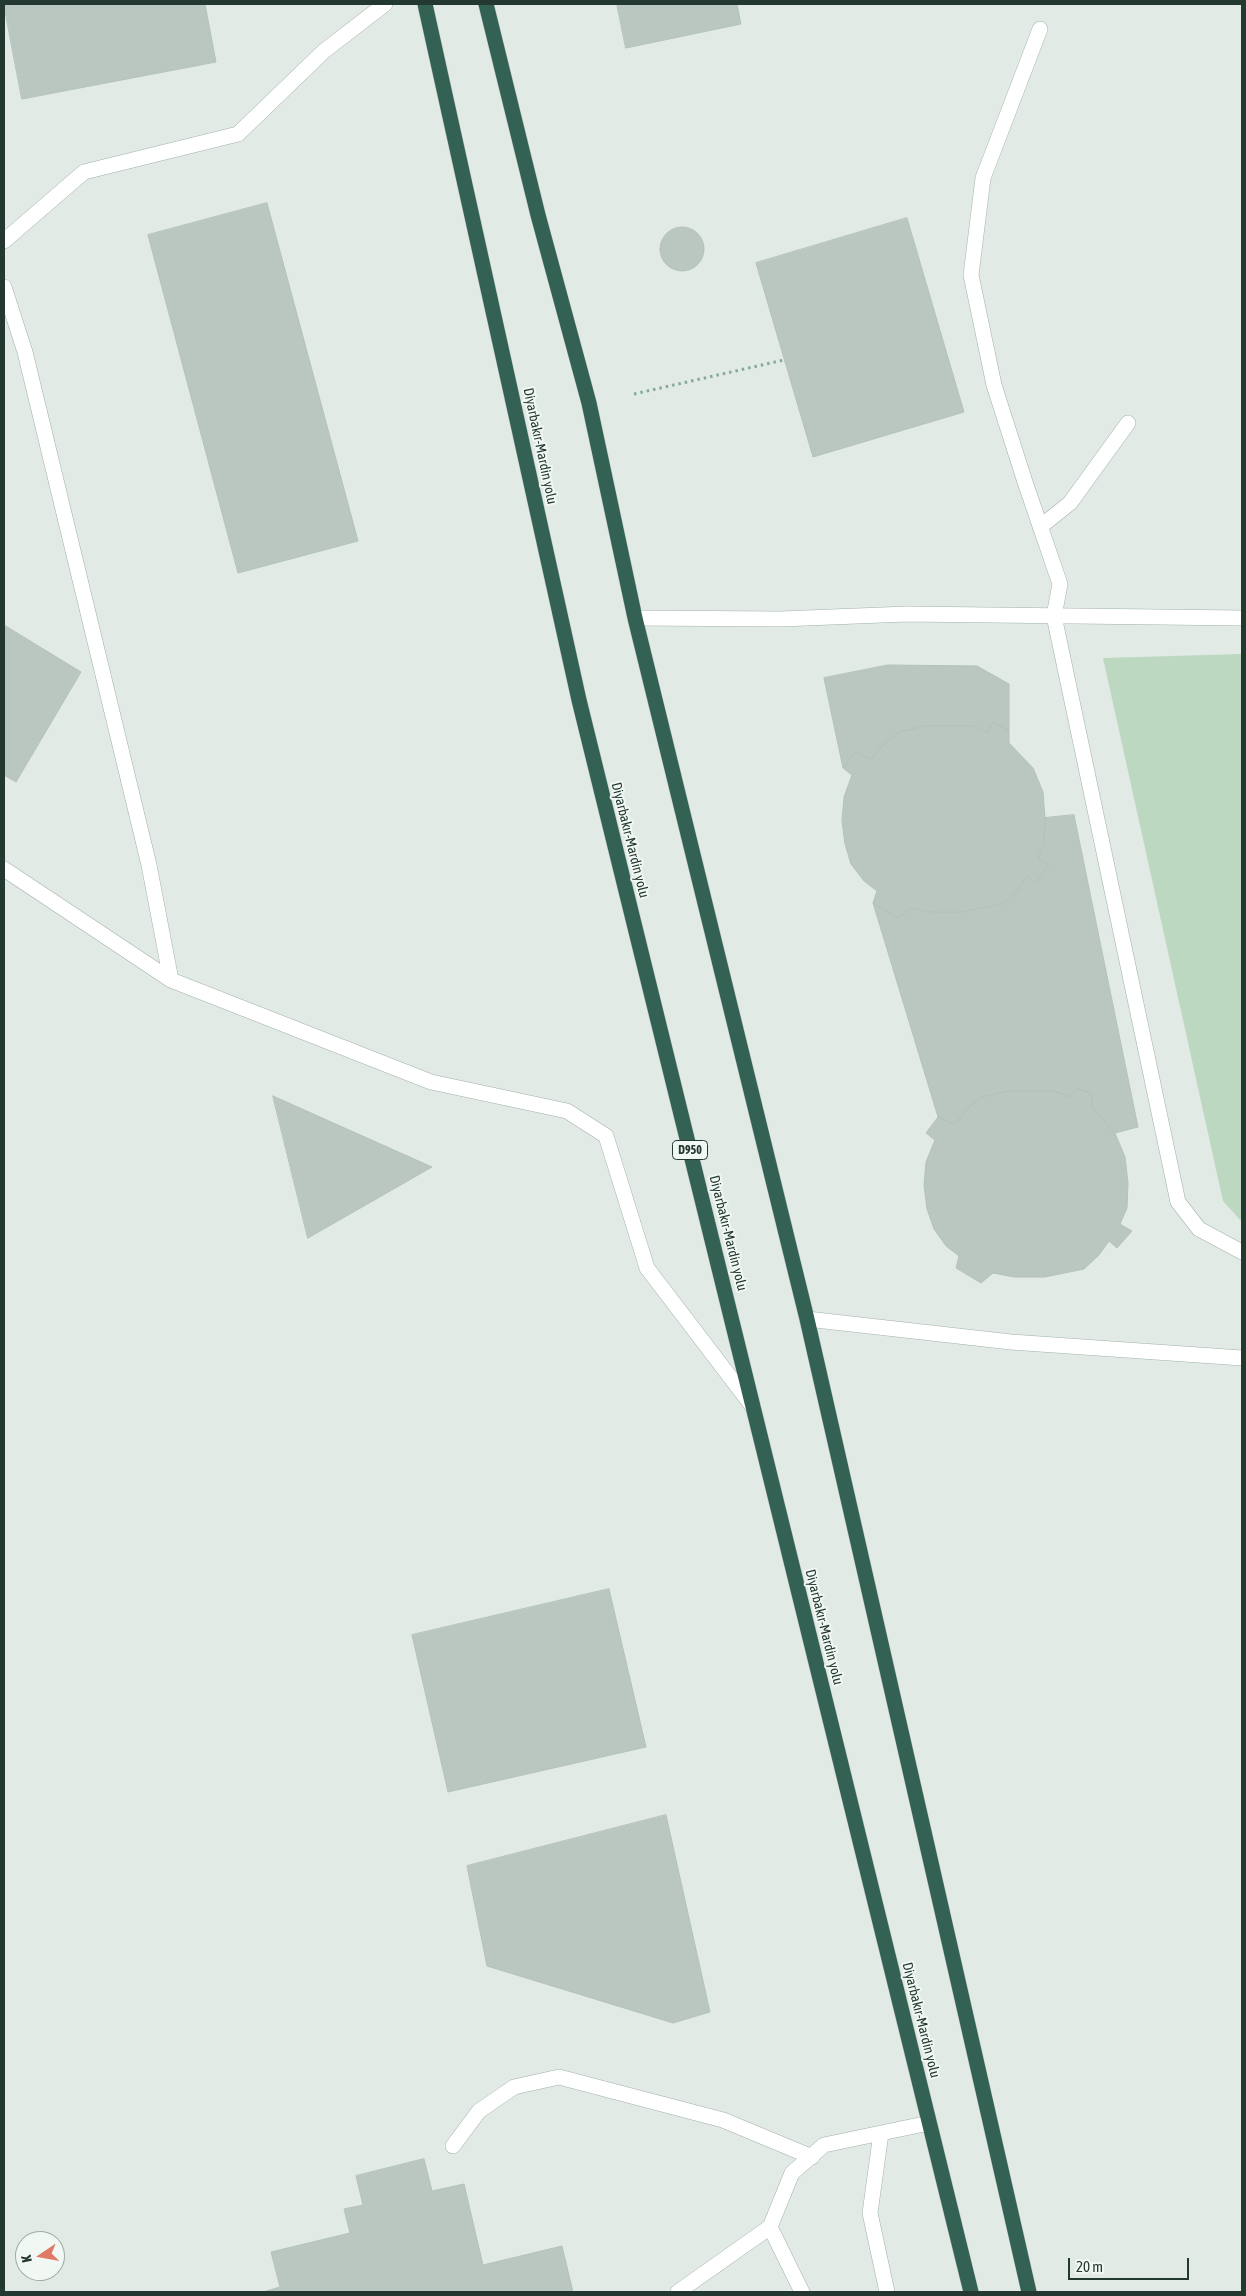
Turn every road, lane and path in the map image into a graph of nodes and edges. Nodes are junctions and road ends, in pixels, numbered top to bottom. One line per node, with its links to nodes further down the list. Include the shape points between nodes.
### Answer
1 (385, 4): 5 (street, via 324,51 238,134 84,172)
2 (425, 4): 19 (highway, Diyarbakır-Mardin yolu / D950, via 579,700)
3 (486, 4): 12 (highway, via 589,404)
4 (1040, 28): 10 (street, via 983,178 971,274 994,385)
5 (4, 241)
6 (4, 287): 15 (street, via 25,352 149,865)
7 (784, 360): 8 (path)
8 (634, 394)
9 (1128, 423): 10 (street, via 1070,503)
10 (1040, 527): 11 (street, via 1060,584)
11 (1054, 616): 12 (street, via 907,614 781,619); 13 (street); 16 (street, via 1178,1202 1199,1229)
12 (636, 618): 17 (highway)
13 (1242, 618)
14 (4, 869): 15 (street)
15 (171, 980): 19 (street, via 432,1082 567,1110 606,1136 647,1268)
16 (1242, 1252)
17 (807, 1319): 18 (street, via 1010,1342); 29 (highway)
18 (1242, 1358)
19 (754, 1408): 20 (highway, Diyarbakır-Mardin yolu / D950)
20 (929, 2123): 21 (street); 28 (highway, Diyarbakır-Mardin yolu / D950)
21 (881, 2133): 23 (street, via 824,2145); 27 (street, via 870,2214)
22 (453, 2146): 23 (street, via 479,2111 514,2087 559,2077 723,2120)
23 (812, 2157): 24 (street, via 792,2173)
24 (770, 2228): 25 (street); 26 (street)
25 (678, 2292)
26 (802, 2292)
27 (887, 2292)
28 (971, 2292)
29 (1029, 2292)

